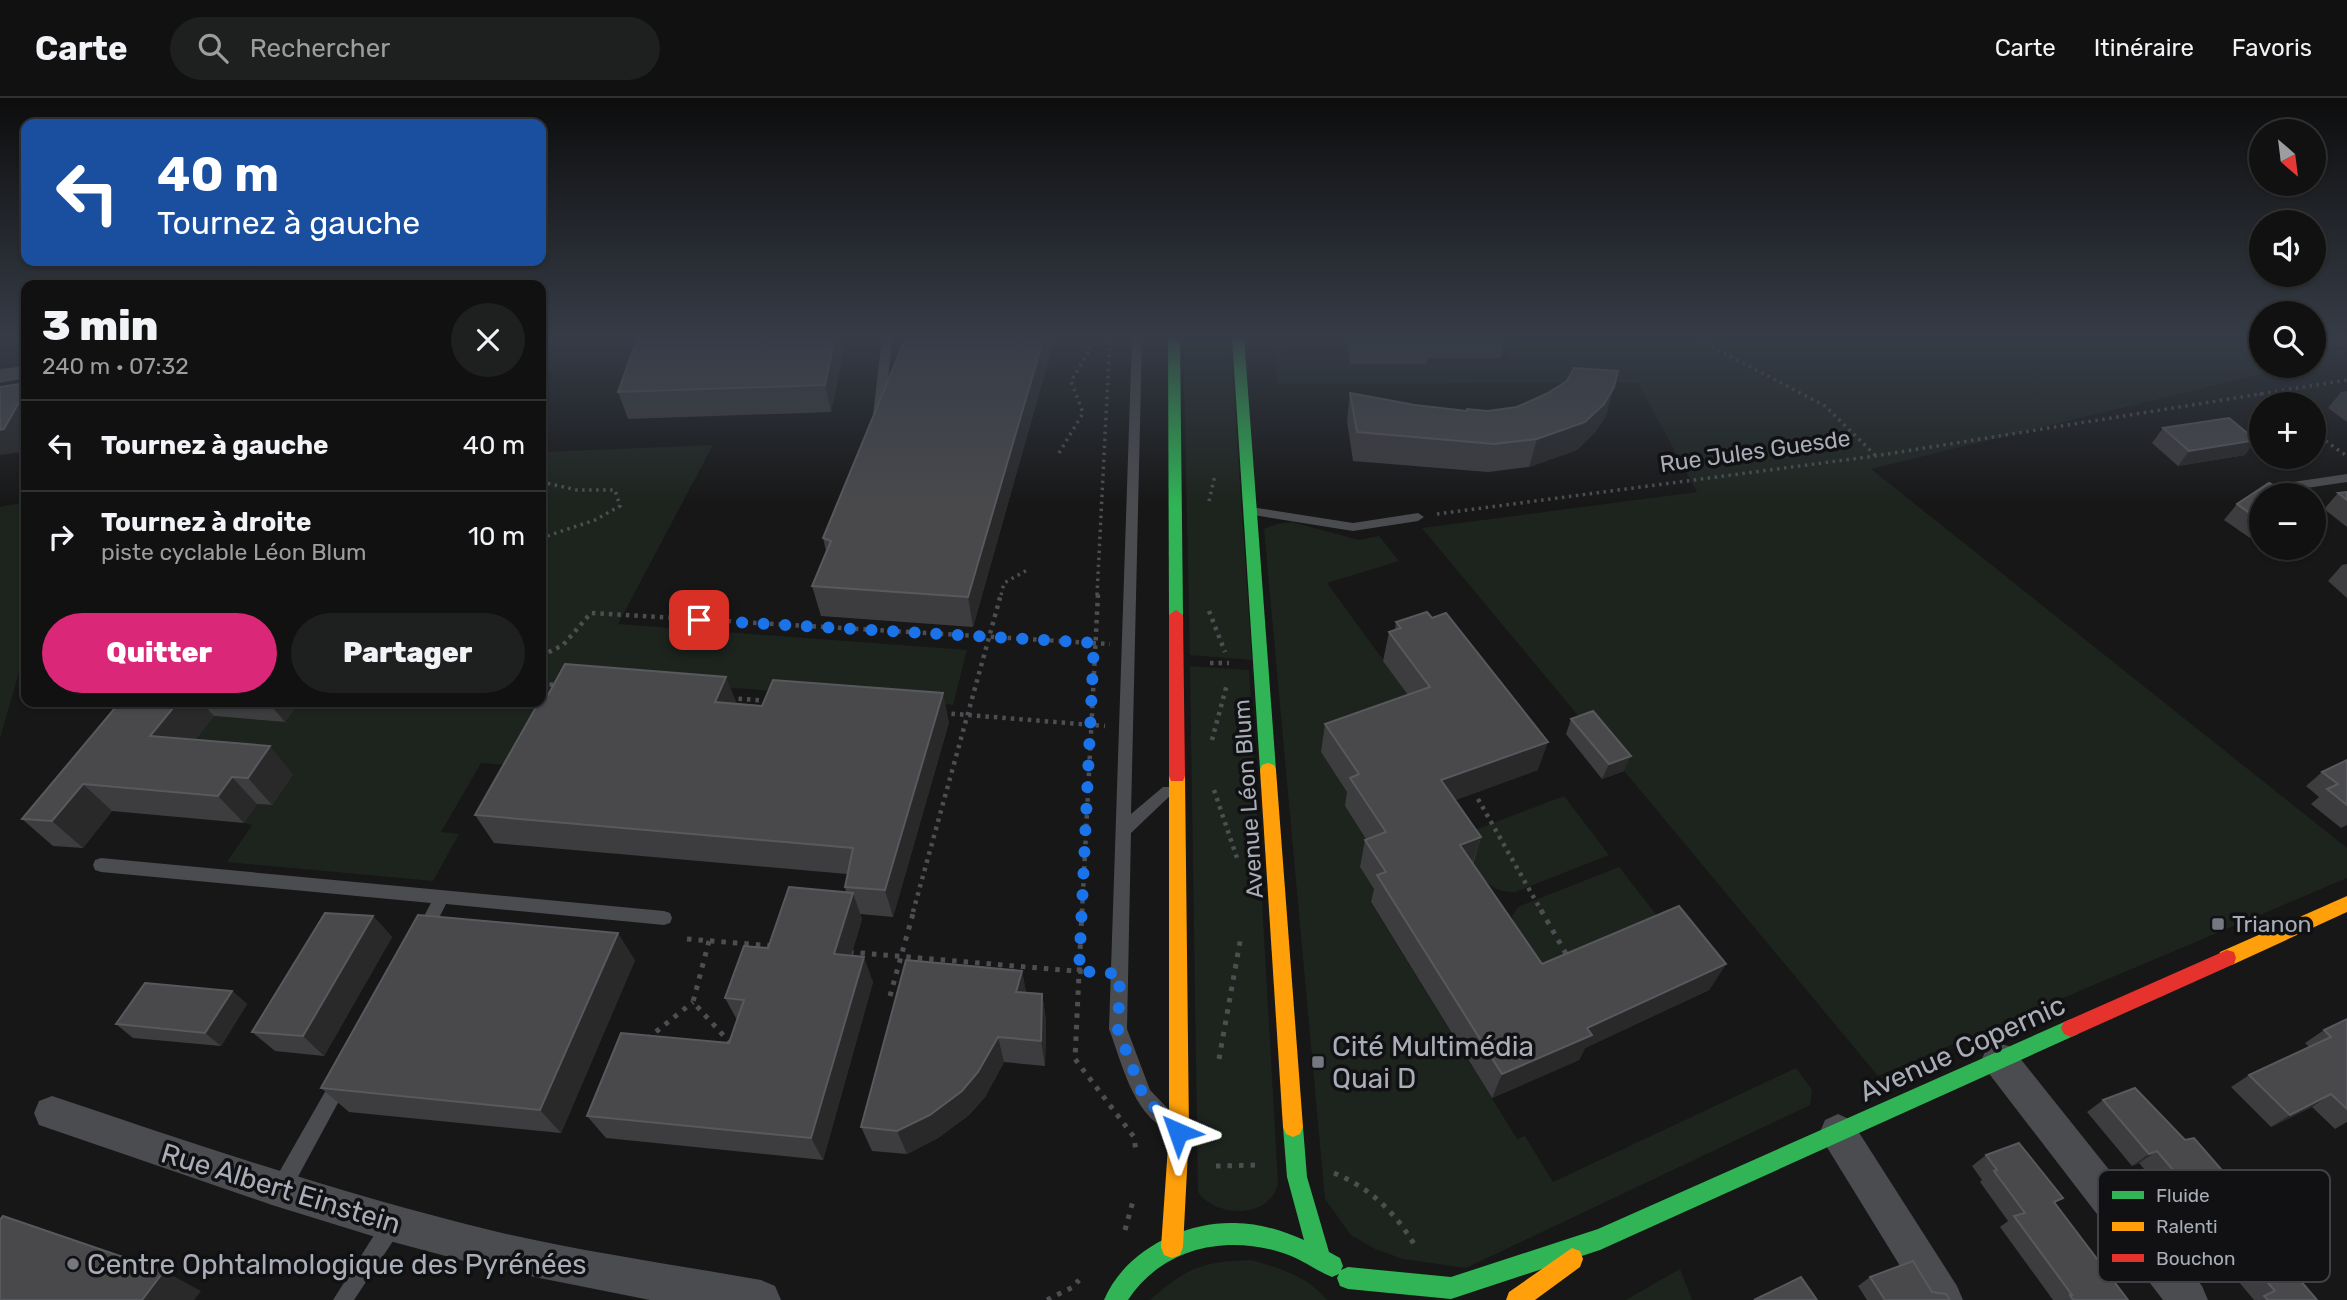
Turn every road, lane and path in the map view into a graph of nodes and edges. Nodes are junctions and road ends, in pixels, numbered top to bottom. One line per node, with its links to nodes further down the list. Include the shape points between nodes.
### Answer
1 (884, 393): 9 (lane)
2 (1076, 393): 11 (path, via 1083,413)
3 (1107, 393): 25 (path)
4 (1136, 393): 40 (lane)
5 (1174, 393): 37 (street)
6 (1242, 393): 19 (street, Avenue Léon Blum)
7 (1800, 393): 12 (path, via 1825,406)
8 (2249, 395): 12 (path, Rue Jules Guesde)
9 (877, 430)
10 (2326, 441): 13 (path)
11 (1059, 453)
12 (1875, 456): 20 (path, Rue Jules Guesde)
13 (2347, 456)
14 (1217, 469): 18 (path)
15 (2347, 478): 17 (lane)
16 (546, 483): 21 (path, via 577,490 615,490 620,506 596,520)
17 (2313, 483)
18 (1207, 506)
19 (1251, 511): 20 (lane, via 1353,527); 76 (street, Avenue Léon Blum, via 1297,1177)
20 (1418, 517)
21 (546, 536)
22 (1029, 569): 24 (path, via 1003,583)
23 (1208, 607): 27 (path, via 1222,638)
24 (989, 637): 25 (path); 26 (path, via 591,613 563,645); 34 (path)
25 (1094, 643): 35 (path)
26 (546, 654)
27 (1228, 670)
28 (1229, 677): 36 (path)
29 (546, 684): 30 (path)
30 (568, 686)
31 (719, 697): 32 (path)
32 (774, 701)
33 (939, 713): 34 (path)
34 (967, 715): 35 (path); 52 (path)
35 (1090, 724): 54 (path)
36 (1212, 743)
37 (1177, 783): 40 (lane); 64 (street)
38 (1213, 789): 42 (path)
39 (1478, 799): 53 (path)
40 (1125, 829): 55 (lane)
41 (101, 865): 43 (lane)
42 (1237, 867)
43 (442, 897): 45 (lane); 49 (lane)
44 (2347, 904): 60 (street, Avenue Copernic)
45 (664, 918)
46 (1243, 928): 62 (path)
47 (687, 939): 48 (path)
48 (709, 941): 50 (path); 57 (path)
49 (416, 944)
50 (776, 946)
51 (839, 951): 52 (path)
52 (900, 957): 54 (path); 56 (path)
53 (1571, 963)
54 (1079, 971): 55 (path); 67 (path, via 1075,1059 1134,1138)
55 (1120, 974): 64 (lane, via 1118,1030 1143,1095)
56 (890, 996)
57 (693, 1002): 58 (path); 59 (path)
58 (642, 1044)
59 (738, 1052)
60 (1999, 1059): 65 (street, Avenue Copernic); 69 (street)
61 (350, 1064): 70 (lane)
62 (1218, 1064)
63 (52, 1113): 70 (street, Rue Albert Einstein)
64 (1178, 1132): 75 (street)
65 (1838, 1132): 73 (street, Avenue Copernic); 86 (street)
66 (1216, 1153): 68 (path)
67 (1137, 1156)
68 (1217, 1177)
69 (2098, 1185)
70 (279, 1191): 72 (street, Rue Albert Einstein)
71 (1136, 1191): 74 (path, via 1125,1230)
72 (393, 1224): 80 (street, Rue Albert Einstein, via 496,1251); 81 (lane)
73 (1600, 1239): 78 (street, Avenue Copernic, via 1451,1288); 85 (street, Avenue Copernic)
74 (1116, 1240)
75 (1172, 1247): 76 (street, via 1220,1232 1271,1234); 83 (street, via 1135,1273)
76 (1319, 1255): 78 (street)
77 (1082, 1278): 82 (path)
78 (1348, 1278): 84 (street)
79 (2174, 1282): 87 (street)
80 (743, 1298)
81 (343, 1300)
82 (1047, 1300)
83 (1115, 1300)
84 (1365, 1300)
85 (1517, 1300)
86 (1943, 1300)
87 (2188, 1300)

